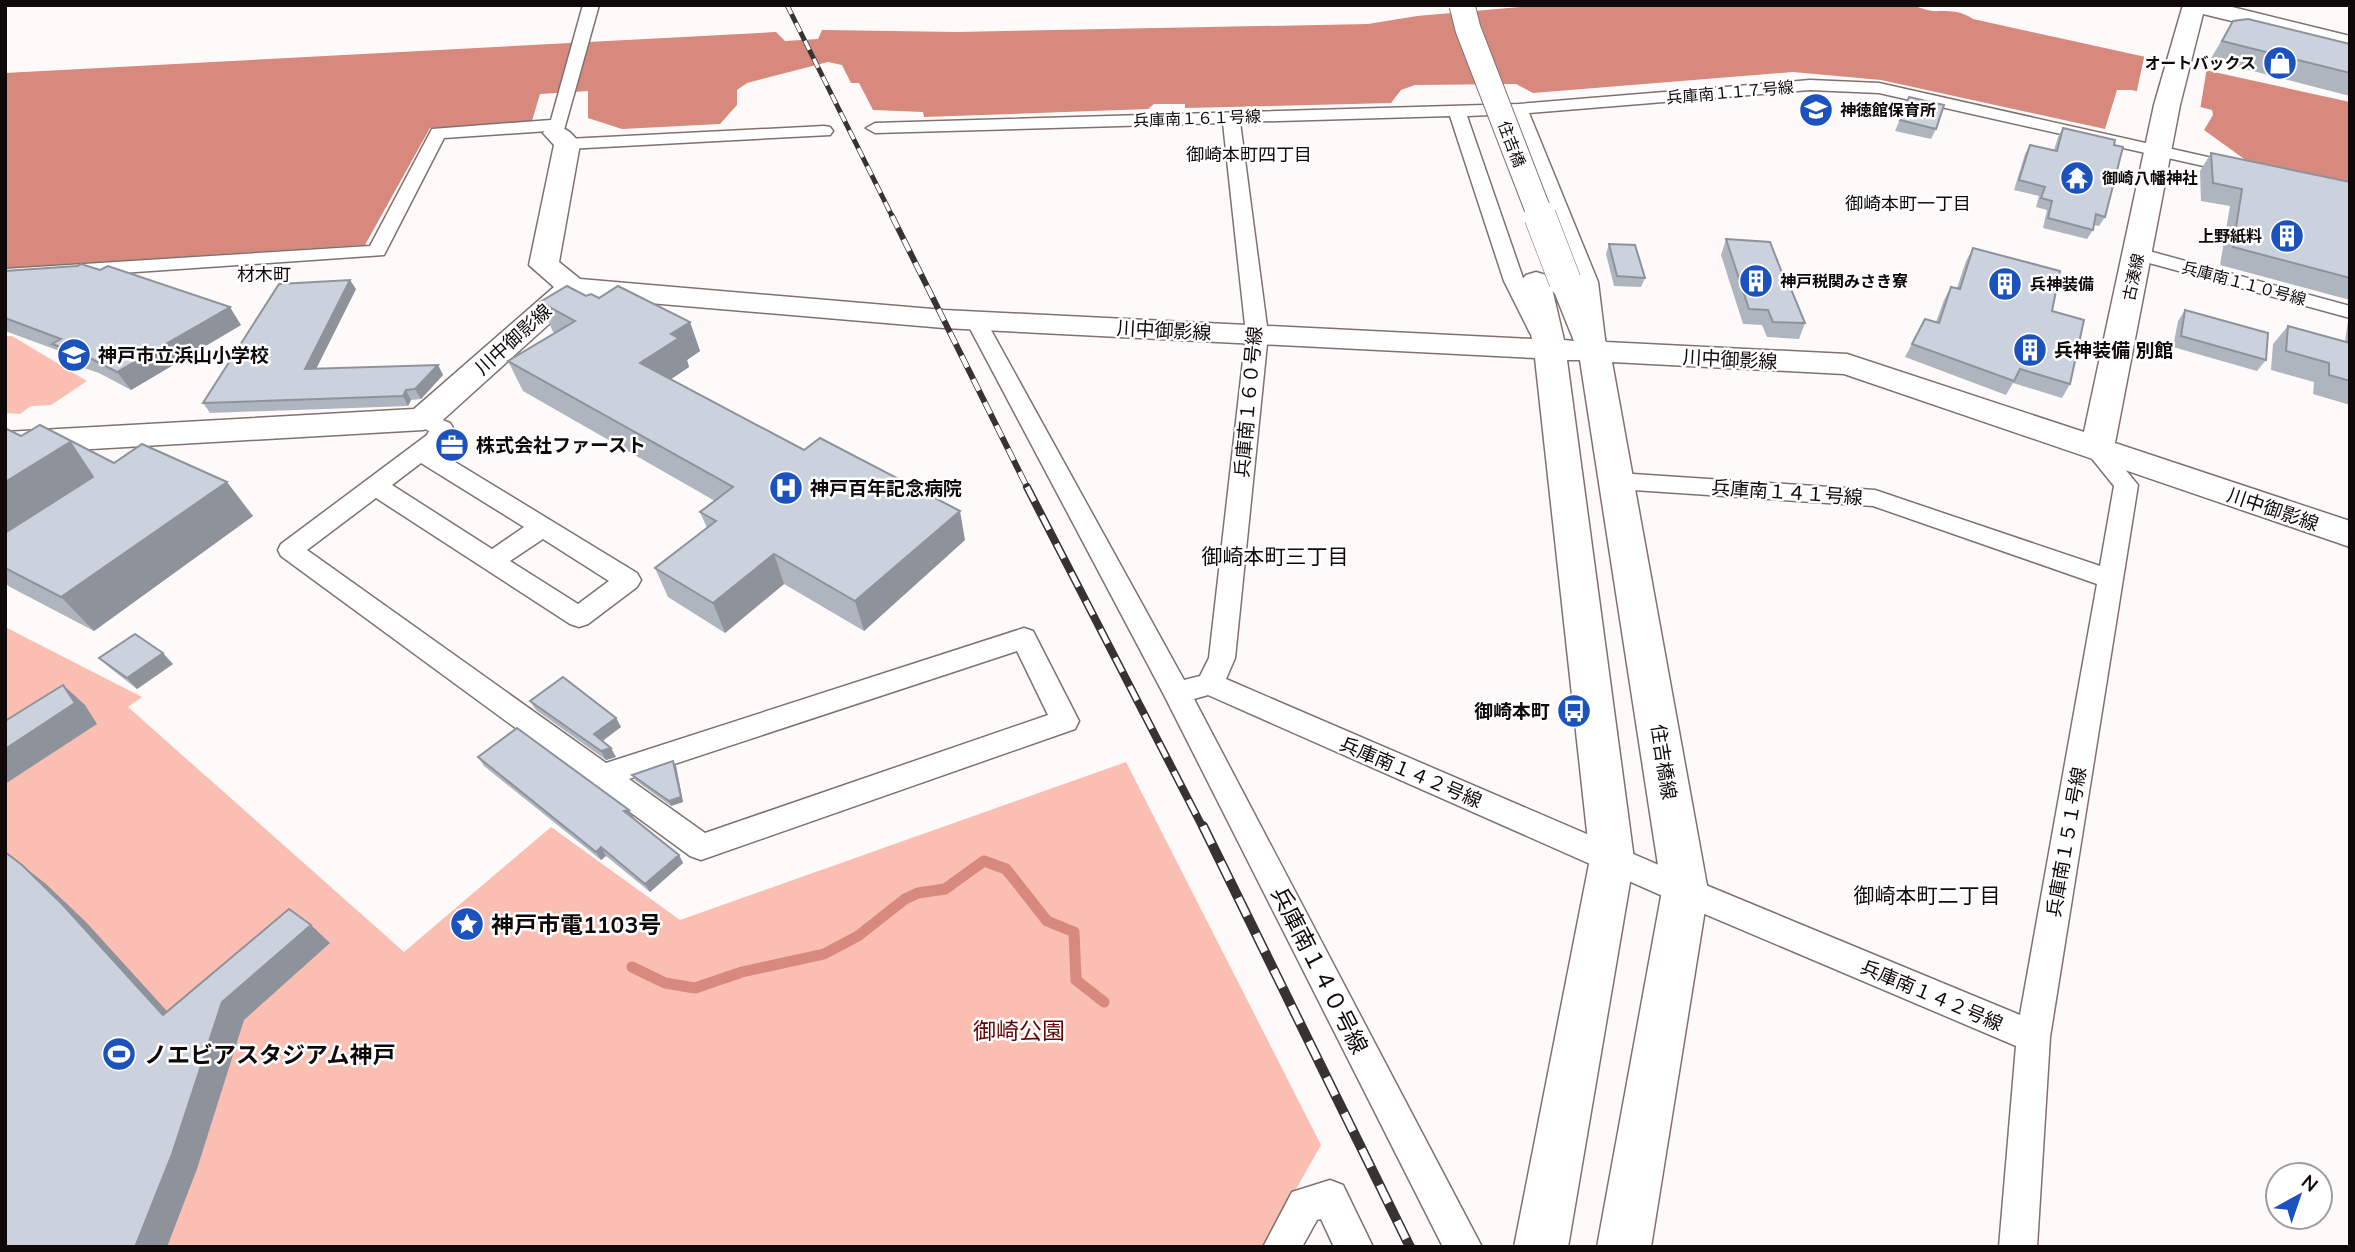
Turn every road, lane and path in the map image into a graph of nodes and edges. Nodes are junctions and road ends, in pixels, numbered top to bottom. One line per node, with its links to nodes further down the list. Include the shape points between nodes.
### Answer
1 (591, 5): 8 (street)
2 (1437, 5): 19 (street, 住吉橋)
3 (1462, 5): 19 (street, 住吉橋, bridge)
4 (2195, 5): 7 (street); 15 (street, 古湊線)
5 (2233, 5): 6 (street)
6 (2350, 33)
7 (2350, 44)
8 (565, 98): 14 (street)
9 (1519, 109): 10 (street, 兵庫南１６１号線); 15 (street, 兵庫南１１７号線, via 1810,85 1879,88); 25 (street, via 1588,282)
10 (1457, 111): 11 (street, 兵庫南１６１号線); 24 (street, via 1514,281)
11 (1231, 117): 12 (street, 兵庫南１６１号線); 23 (street, 兵庫南１６０号線)
12 (875, 128)
13 (824, 131): 14 (street)
14 (560, 134): 18 (street, via 438,133 377,251); 20 (street, via 544,265)
15 (2158, 151): 16 (street, 兵庫南１１７号線); 17 (street, 古湊線)
16 (2260, 173)
17 (2138, 254): 21 (street, 兵庫南１１０号線); 28 (street, 古湊線)
18 (5, 275)
19 (1550, 281): 24 (street); 25 (street, 住吉橋線)
20 (572, 287): 22 (street, 川中御影線); 26 (street, 川中御影線)
21 (2350, 312)
22 (976, 321): 23 (street, 川中御影線); 37 (street)
23 (1257, 334): 24 (street, 川中御影線); 36 (street, 兵庫南１６０号線, via 1222,658)
24 (1550, 350): 25 (street, 川中御影線); 39 (street)
25 (1595, 353): 28 (street, 川中御影線, via 1847,364); 30 (street, 住吉橋線)
26 (424, 419): 27 (street); 29 (street, via 442,428)
27 (12, 446)
28 (2097, 450): 33 (street, 川中御影線); 35 (street, 兵庫南１５１号線, via 2126,485)
29 (421, 452): 31 (street); 32 (street)
30 (1618, 481): 35 (street, 兵庫南１４１号線, via 1875,498); 40 (street, 住吉橋線)
31 (375, 486): 34 (street); 38 (street, via 290,550)
32 (542, 527): 34 (street); 34 (street, via 628,580 579,617)
33 (2350, 534)
34 (492, 561)
35 (2110, 579): 41 (street, 兵庫南１５１号線)
36 (1210, 684): 37 (street); 39 (street, 兵庫南１４２号線)
37 (1177, 693): 44 (street, 兵庫南１４０号線)
38 (602, 776): 38 (street, via 701,847 1065,721 1024,638)
39 (1612, 859): 40 (street, 兵庫南１４２号線); 45 (street)
40 (1685, 891): 41 (street, 兵庫南１４２号線); 46 (street, 住吉橋線)
41 (2033, 1037): 47 (street, 兵庫南１５１号線)
42 (1282, 1247): 43 (street, via 1305,1205 1331,1198)
43 (1354, 1247)
44 (1463, 1247)
45 (1541, 1247)
46 (1624, 1247)
47 (2018, 1247)

